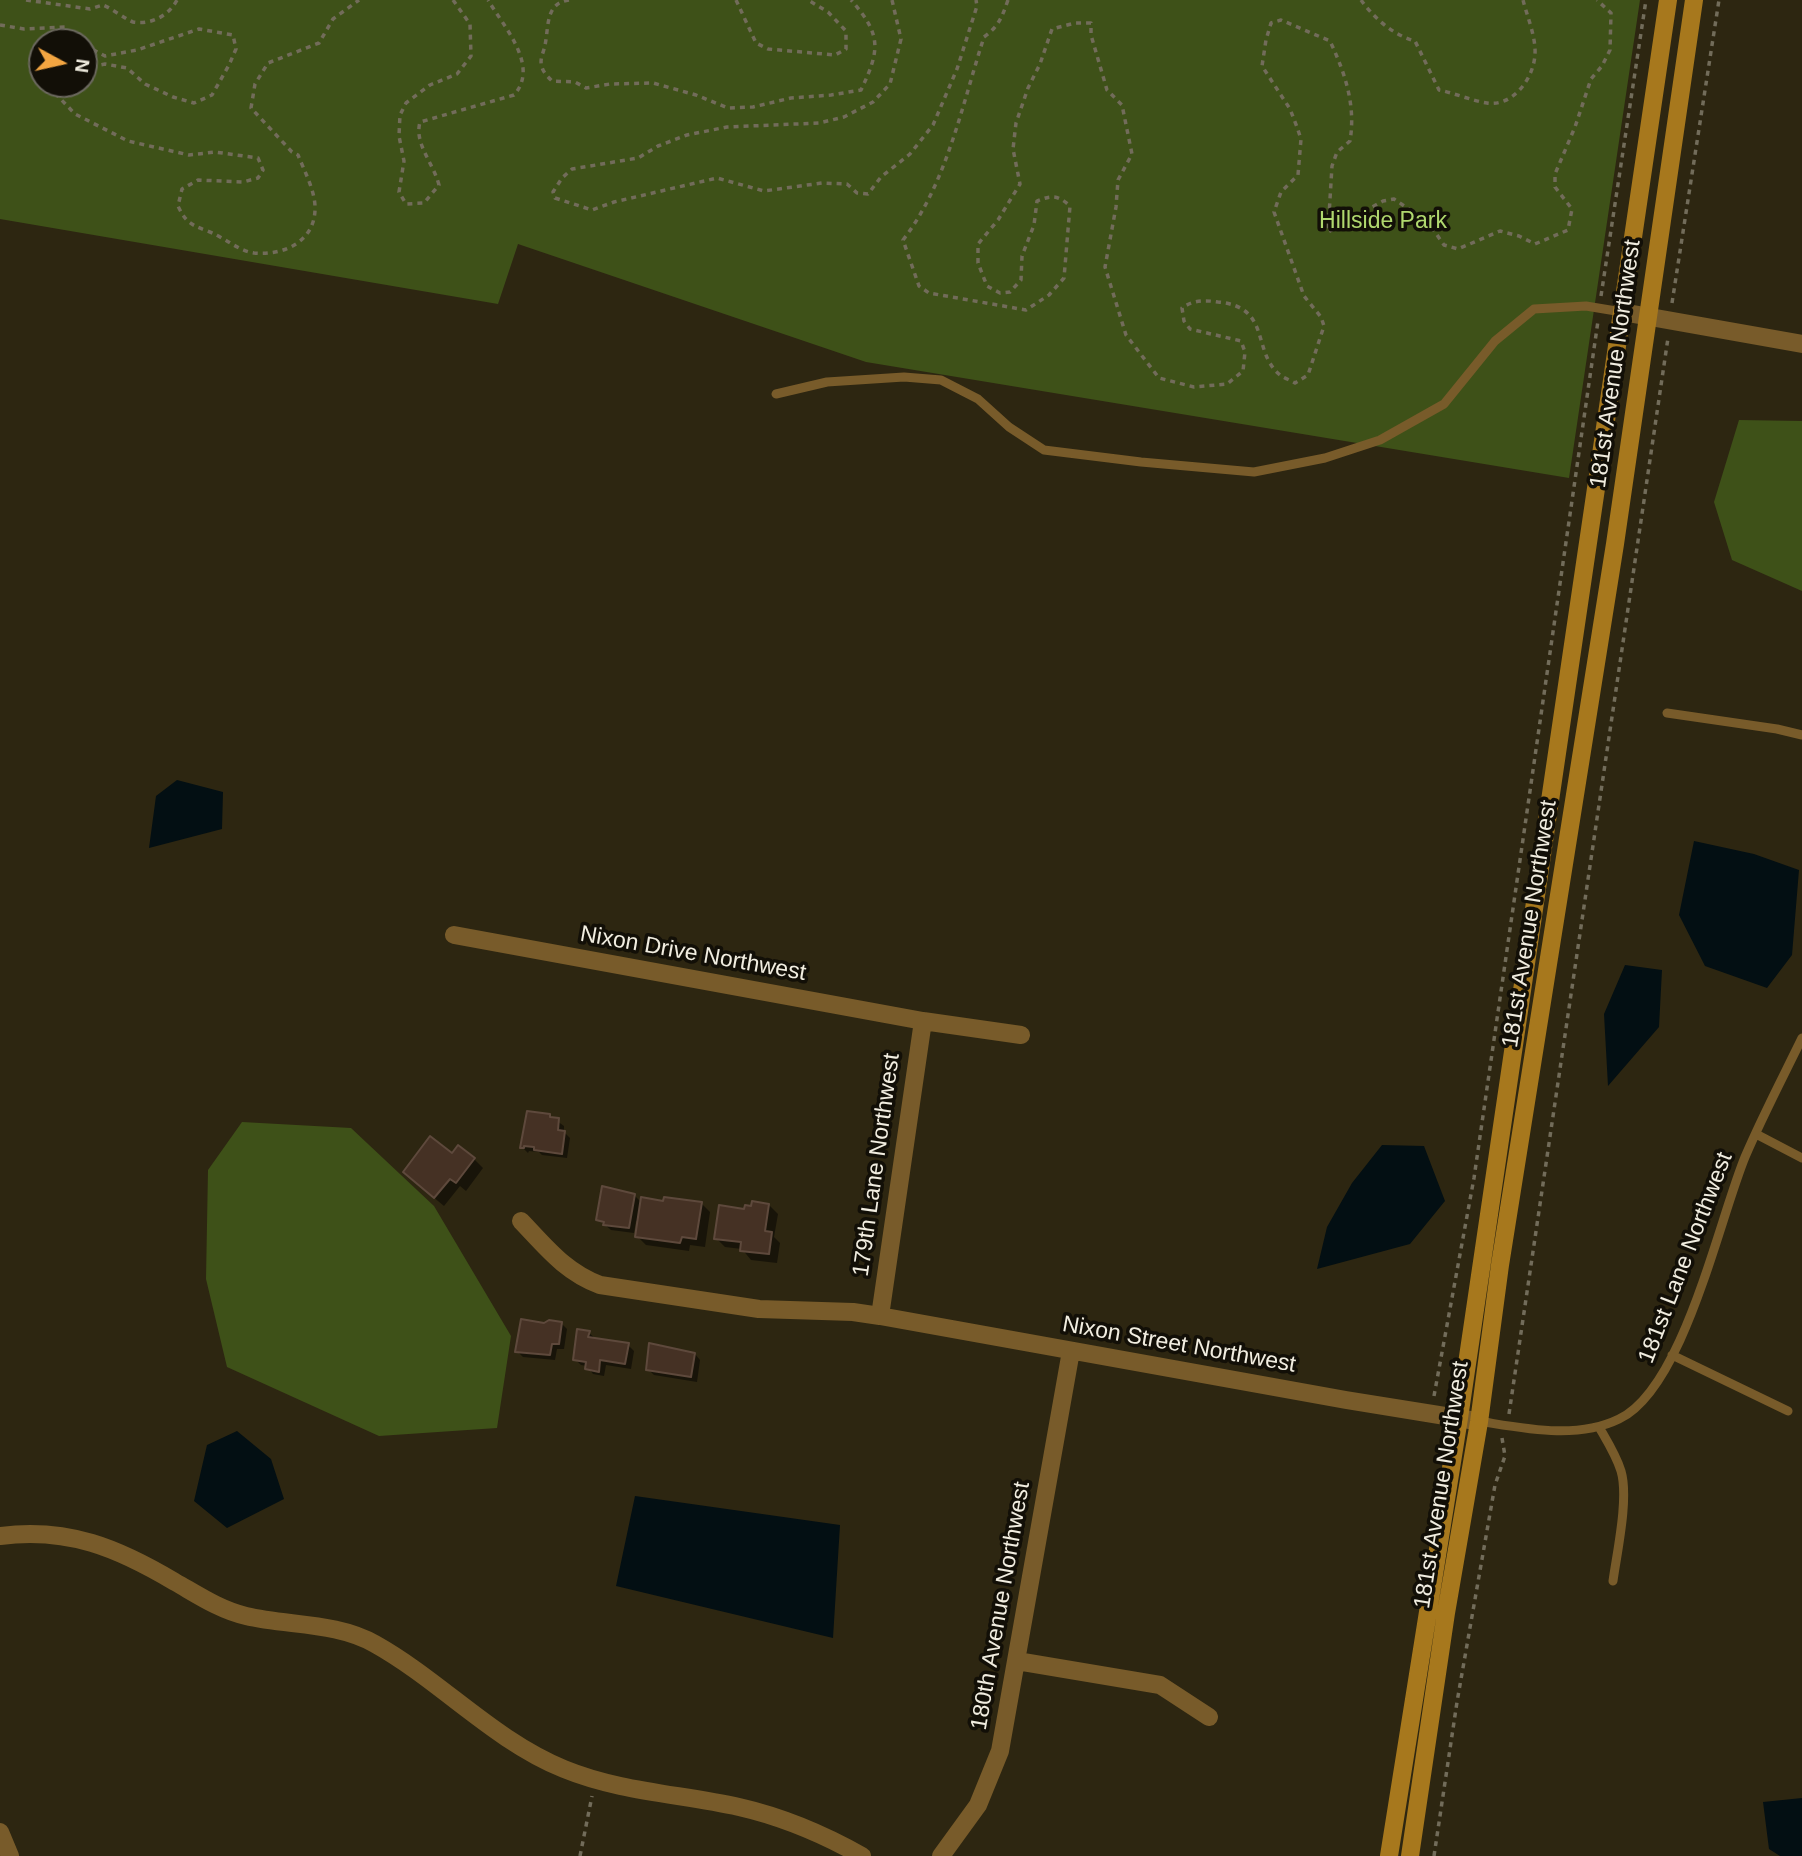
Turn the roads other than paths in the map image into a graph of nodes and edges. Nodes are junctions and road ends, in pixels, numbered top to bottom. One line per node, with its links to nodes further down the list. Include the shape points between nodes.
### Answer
1 (1668, 0): 3 (main road, 181st Avenue Northwest)
2 (1694, 0): 4 (main road, 181st Avenue Northwest)
3 (1622, 312): 4 (street); 6 (lane, via 1586,306 1534,309 1494,341 1444,404 1380,440 1325,458 1254,472 1044,450 978,399 941,380 904,377 828,382); 20 (main road, 181st Avenue Northwest)
4 (1647, 317): 5 (street); 20 (main road, 181st Avenue Northwest, via 1500,1265)
5 (1802, 344)
6 (776, 394)
7 (1667, 713): 8 (lane)
8 (1802, 735)
9 (454, 935): 10 (street, Nixon Drive Northwest)
10 (923, 1021): 11 (street, Nixon Drive Northwest); 16 (street, 179th Lane Northwest)
11 (1021, 1035)
12 (1802, 1038): 13 (lane, 181st Lane Northwest)
13 (1756, 1134): 14 (lane); 18 (lane, 181st Lane Northwest)
14 (1802, 1158)
15 (521, 1221): 16 (street, Nixon Street Northwest, via 569,1270 600,1285 759,1309)
16 (880, 1316): 17 (street, Nixon Street Northwest)
17 (1071, 1351): 20 (street, Nixon Street Northwest); 24 (street, 180th Avenue Northwest)
18 (1672, 1355): 19 (lane); 21 (lane, 181st Lane Northwest, via 1637,1408)
19 (1788, 1411)
20 (1469, 1420): 21 (lane, 181st Lane Northwest, via 1528,1429); 30 (main road, 181st Avenue Northwest); 31 (main road, 181st Avenue Northwest)
21 (1599, 1427): 23 (lane, via 1622,1474)
22 (0, 1536): 28 (street, via 64,1536 104,1546 136,1559 215,1605 246,1616 315,1626 371,1641 530,1753 563,1769 596,1781 773,1816 829,1837)
23 (1613, 1581)
24 (1017, 1661): 25 (street, via 1160,1685); 29 (street, 180th Avenue Northwest, via 1000,1751 990,1778 978,1805)
25 (1209, 1717)
26 (0, 1832): 27 (street)
27 (10, 1856)
28 (862, 1856)
29 (941, 1856)
30 (1389, 1856)
31 (1410, 1856)

